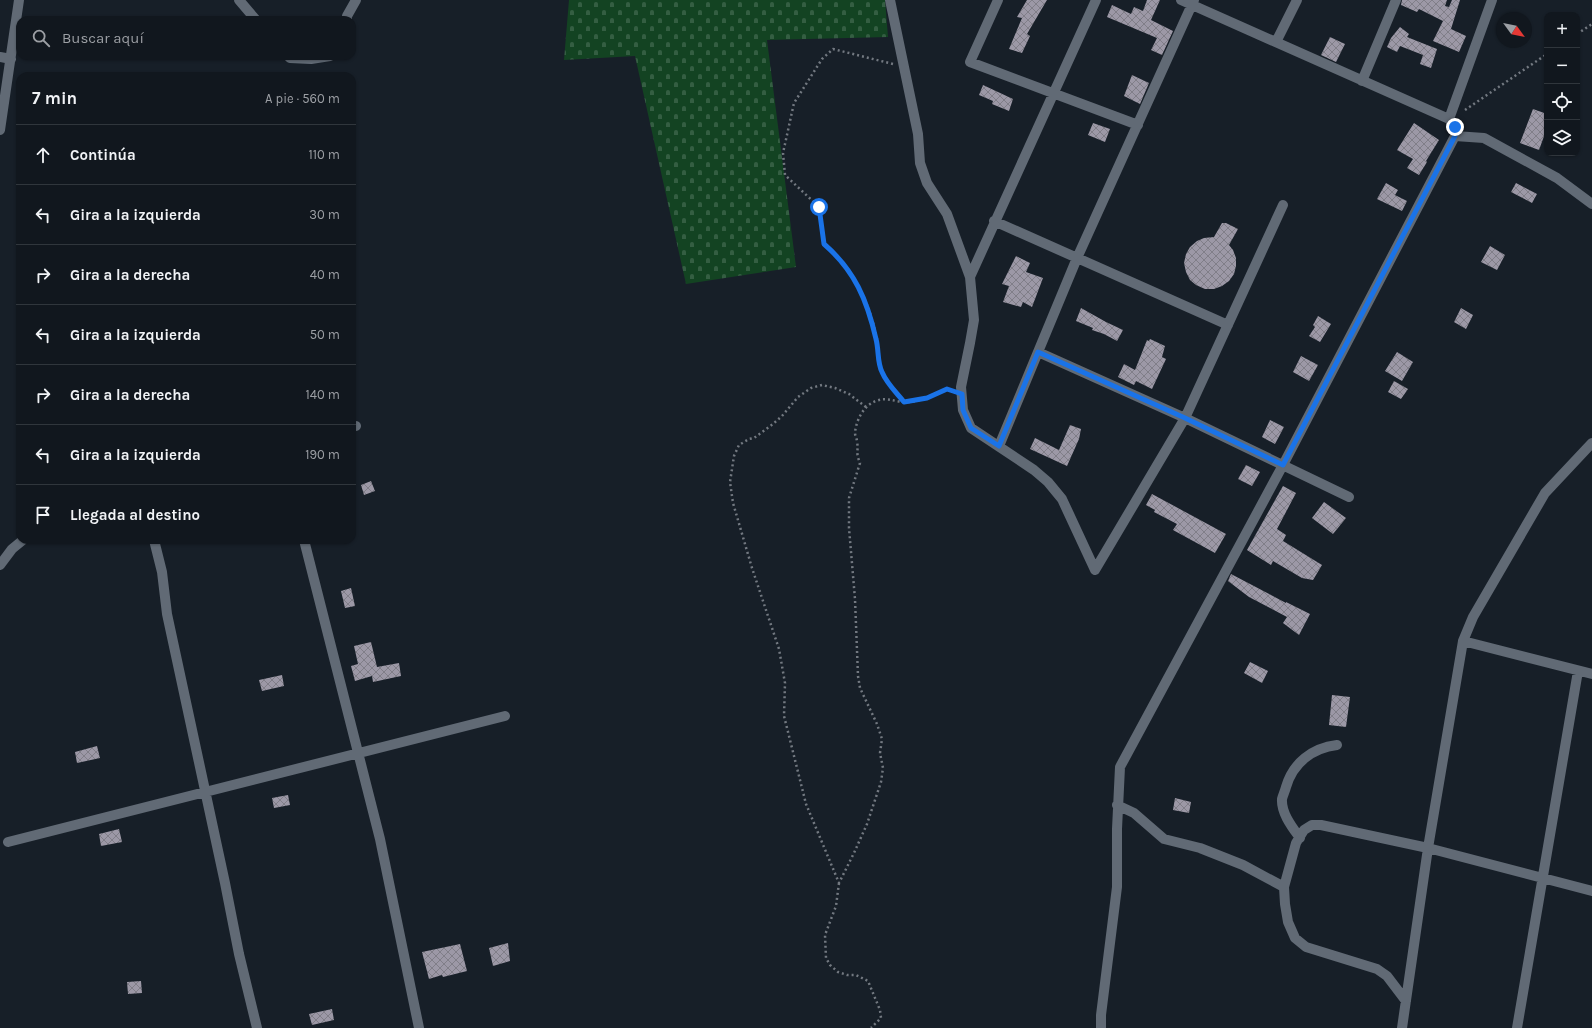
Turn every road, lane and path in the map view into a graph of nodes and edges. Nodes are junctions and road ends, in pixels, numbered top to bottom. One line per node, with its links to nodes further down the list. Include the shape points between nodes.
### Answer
1 (19, 0): 12 (street)
2 (239, 0): 13 (street)
3 (356, 0): 14 (street)
4 (890, 0): 22 (street)
5 (998, 0): 24 (street, via 970,62)
6 (1096, 0): 24 (street)
7 (1181, 0): 11 (street)
8 (1297, 0): 18 (street)
9 (1396, 0): 23 (street)
10 (1492, 0): 25 (street)
11 (1193, 2): 18 (street); 26 (street)
12 (17, 16)
13 (253, 16)
14 (347, 16)
15 (16, 22): 21 (street)
16 (1592, 24): 17 (path)
17 (1580, 32)
18 (1276, 42): 23 (street)
19 (1544, 56): 25 (path)
20 (0, 57): 21 (street)
21 (11, 59): 27 (street)
22 (905, 69): 33 (street, via 918,134 920,163 927,183 946,214); 37 (path, via 833,49 822,59 794,103 783,153 785,175 819,207 824,244 853,276 865,299 877,342 881,371)
23 (1362, 81): 25 (street)
24 (1053, 93): 26 (street); 31 (street)
25 (1449, 120): 28 (street, via 1455,127)
26 (1138, 125): 32 (street)
27 (0, 130)
28 (1455, 136): 29 (street, via 1484,138 1557,178); 42 (street)
29 (1592, 204)
30 (1283, 205): 34 (street)
31 (994, 221): 32 (street); 33 (street)
32 (1077, 258): 34 (street); 35 (street)
33 (970, 277): 36 (street, via 974,320 961,387)
34 (1228, 325): 39 (street)
35 (1038, 352): 39 (street); 40 (street)
36 (962, 394): 37 (path, via 947,389 927,398); 40 (street, via 963,410 971,428)
37 (904, 402): 38 (path, via 884,398)
38 (866, 407): 60 (path, via 858,420 854,434 860,462 849,498 849,528 855,592 858,676 860,688 882,739 882,768 881,782 867,824); 60 (path, via 849,394 835,388 811,388 798,397 773,424 739,445 734,456 730,482 733,503 752,568 779,649 785,683 784,716 806,804)
39 (1185, 418): 40 (street, via 1095,570 1062,499 1034,470); 42 (street)
40 (999, 446)
41 (1591, 448): 48 (street, via 1545,493 1472,617)
42 (1283, 465): 43 (street); 55 (street, via 1120,767)
43 (1349, 497)
44 (18, 544): 47 (street)
45 (155, 544): 54 (street)
46 (305, 544): 53 (street)
47 (0, 565)
48 (1463, 641): 49 (street); 58 (street)
49 (1578, 671): 50 (street); 59 (street)
50 (1592, 674)
51 (505, 716): 53 (street)
52 (1337, 745): 56 (street, via 1326,746 1304,757 1289,776 1282,800 1287,819)
53 (358, 753): 54 (street); 65 (street, via 380,838)
54 (206, 792): 57 (street); 64 (street)
55 (1117, 805): 61 (street, via 1134,813 1164,839 1200,848); 67 (street, via 1117,887)
56 (1300, 838): 58 (street, via 1304,830 1312,825 1321,825); 61 (street, via 1296,843)
57 (8, 842)
58 (1428, 848): 59 (street); 63 (street)
59 (1542, 879): 62 (street); 69 (street)
60 (839, 883): 66 (path, via 836,906 825,935 826,958 838,972 856,975 868,981 881,1018)
61 (1284, 887): 63 (street, via 1288,922 1295,938 1306,947 1377,969 1388,976)
62 (1592, 891)
63 (1406, 1001): 68 (street)
64 (257, 1028)
65 (419, 1028)
66 (871, 1028)
67 (1101, 1028)
68 (1402, 1028)
69 (1516, 1028)

